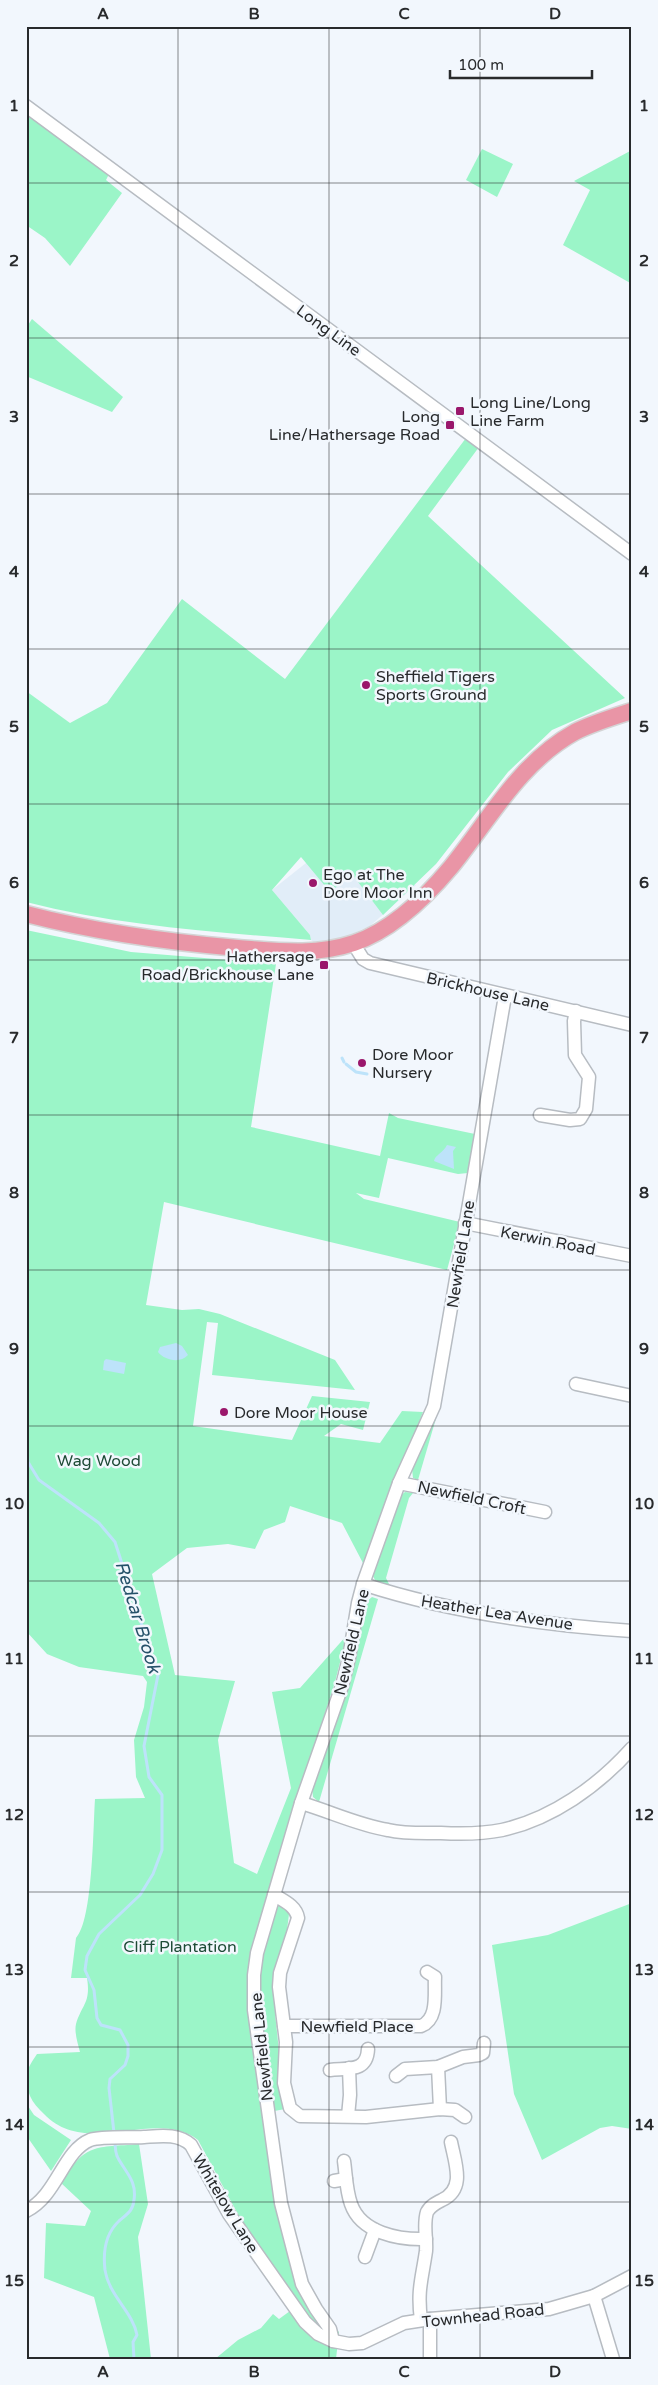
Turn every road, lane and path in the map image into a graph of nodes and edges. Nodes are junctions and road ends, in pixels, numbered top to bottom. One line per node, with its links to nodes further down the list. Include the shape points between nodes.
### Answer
1 (26, 106): 2 (street, Long Line)
2 (632, 554)
3 (632, 711): 5 (main road, via 576,732 537,760 494,807 450,868 419,900 388,926)
4 (26, 914): 5 (main road, via 93,929 206,946 299,953)
5 (354, 943): 6 (street, Brickhouse Lane, via 370,963)
6 (505, 996): 7 (street, Brickhouse Lane); 10 (street, Newfield Lane)
7 (576, 1011): 8 (street, Brickhouse Lane); 9 (street, via 575,1055 590,1077 586,1109 580,1119)
8 (632, 1025)
9 (540, 1115)
10 (465, 1224): 11 (street, Kerwin Road); 14 (street, Newfield Lane, via 434,1406)
11 (632, 1256)
12 (576, 1384): 13 (street)
13 (632, 1396)
14 (399, 1482): 15 (street, Newfield Croft); 16 (street, Newfield Lane)
15 (545, 1512)
16 (363, 1584): 17 (street, Heather Lea Avenue, via 416,1600 468,1610); 19 (street, Newfield Lane, via 342,1686)
17 (632, 1631)
18 (632, 1748): 19 (street, via 605,1776 576,1797 537,1818 495,1831 451,1834 389,1831)
19 (301, 1803): 20 (street, Newfield Lane)
20 (274, 1895): 22 (street, Newfield Place, via 293,1907 298,1918 280,1973); 41 (street, Newfield Lane, via 257,1953 254,2010 281,2202 302,2284 330,2330)
21 (436, 1975): 22 (street, Newfield Place, via 433,2012 427,2024)
22 (284, 2026): 30 (street, via 284,2083 290,2108 300,2116)
23 (484, 2043): 25 (street, via 483,2053)
24 (368, 2048): 26 (street, via 364,2064)
25 (438, 2067): 28 (street, via 405,2069); 29 (street)
26 (349, 2068): 27 (street); 30 (street)
27 (330, 2070)
28 (396, 2076)
29 (440, 2109): 30 (street); 31 (street, via 455,2110)
30 (348, 2116)
31 (465, 2117)
32 (451, 2142): 36 (street, via 458,2180 450,2196 430,2208)
33 (344, 2162): 35 (street, via 340,2180 354,2211)
34 (26, 2211): 41 (street, Whitelow Lane, via 43,2200 73,2156 91,2140 182,2138 191,2145 229,2214 305,2322 318,2334)
35 (375, 2230): 36 (street, via 410,2239); 37 (street)
36 (426, 2239): 40 (street, via 419,2286)
37 (365, 2257)
38 (632, 2276): 39 (street, Townhead Road)
39 (594, 2296): 40 (street, Townhead Road, via 534,2311); 43 (street)
40 (425, 2320): 41 (street, Townhead Road, via 394,2327 362,2343); 42 (street)
41 (333, 2341)
42 (430, 2359)
43 (613, 2359)

